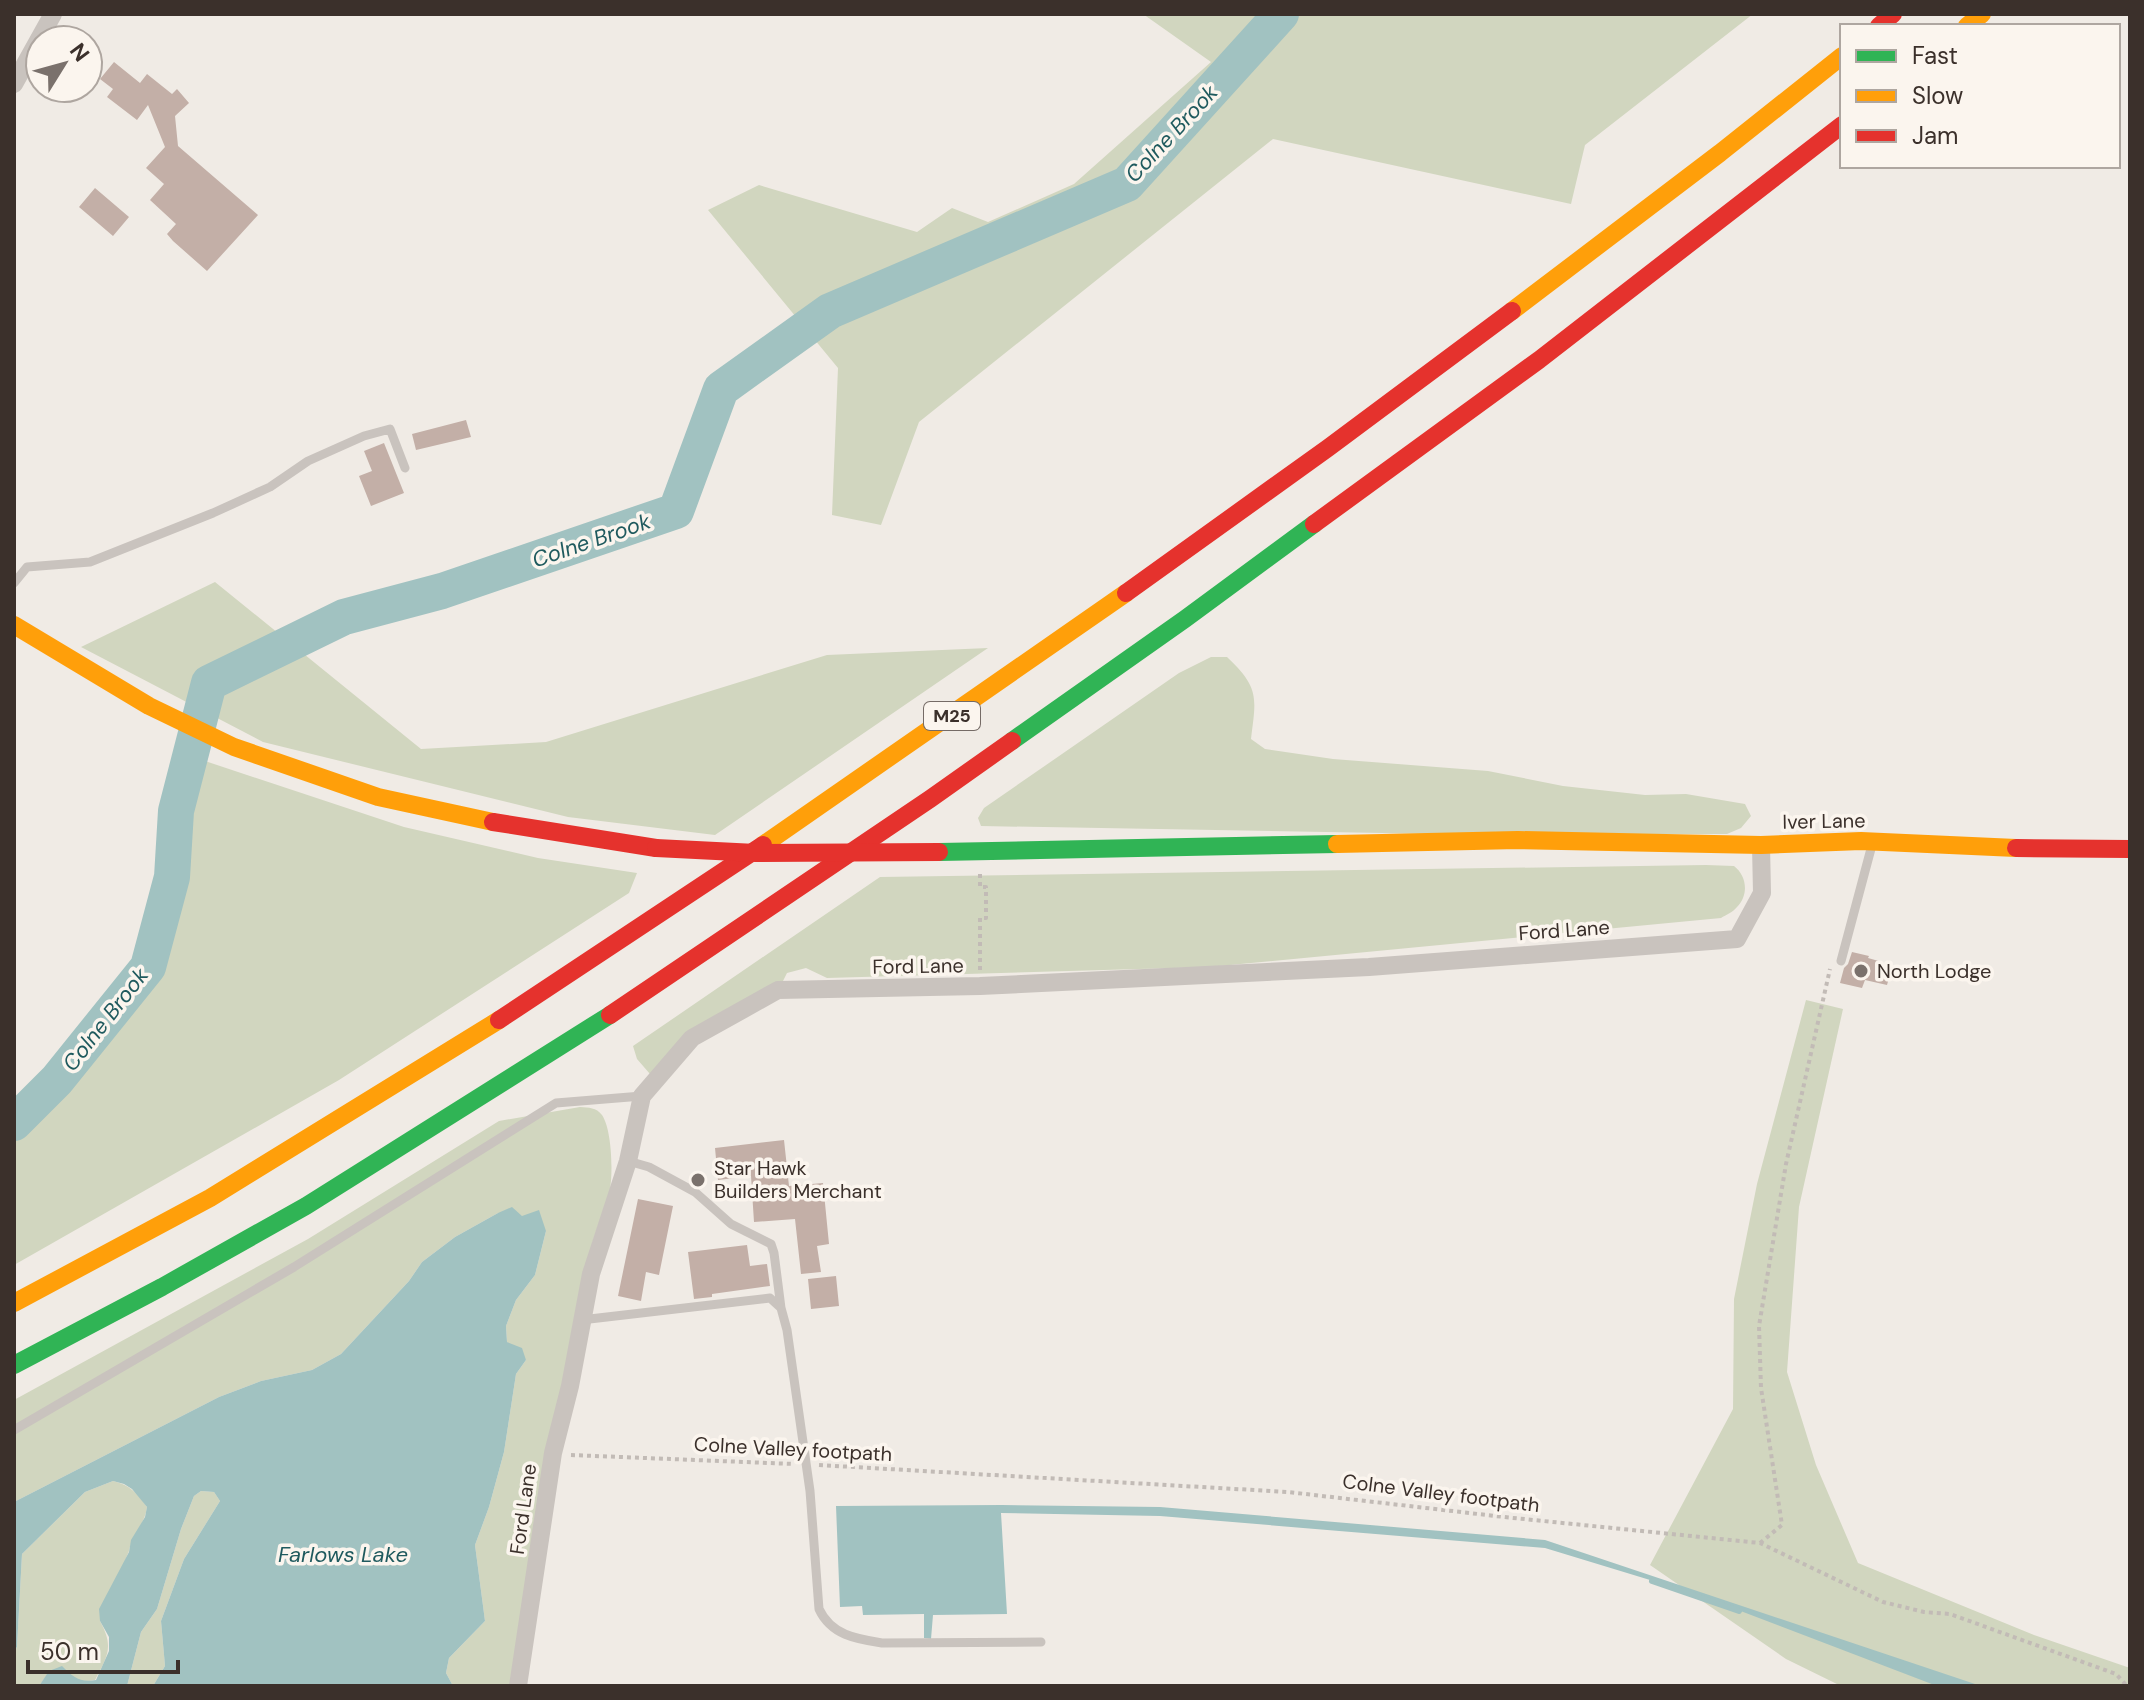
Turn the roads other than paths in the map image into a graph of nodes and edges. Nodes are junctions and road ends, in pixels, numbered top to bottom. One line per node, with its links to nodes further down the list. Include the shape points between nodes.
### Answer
1 (53, 14): 3 (street)
2 (1840, 58): 14 (main road, M25, via 1426,377 899,754 401,1081 206,1200)
3 (14, 84)
4 (1840, 127): 17 (main road, M25, via 1526,370 930,799 600,1022 306,1206)
5 (405, 468): 6 (lane, via 390,429 364,436 213,513 90,562 27,567)
6 (14, 583)
7 (14, 625): 9 (main road, Iver Lane, bridge, via 149,706 234,747 378,797 656,848 980,852 1518,840)
8 (1872, 842): 9 (main road, Iver Lane); 10 (main road, Iver Lane); 11 (lane)
9 (1761, 845): 12 (street, Ford Lane, via 1762,893 1737,939 1369,967 778,990 692,1038)
10 (2130, 849)
11 (1841, 961)
12 (642, 1096): 13 (street, Ford Lane); 18 (lane, via 556,1103 294,1267)
13 (628, 1161): 15 (lane, via 695,1192 731,1224 771,1244); 16 (street, Ford Lane)
14 (14, 1303)
15 (781, 1308): 16 (lane, via 770,1298); 19 (lane, via 823,1618 838,1632 882,1643)
16 (581, 1320): 20 (street, Ford Lane, via 553,1453)
17 (14, 1365)
18 (14, 1430)
19 (1041, 1642)
20 (518, 1686)

